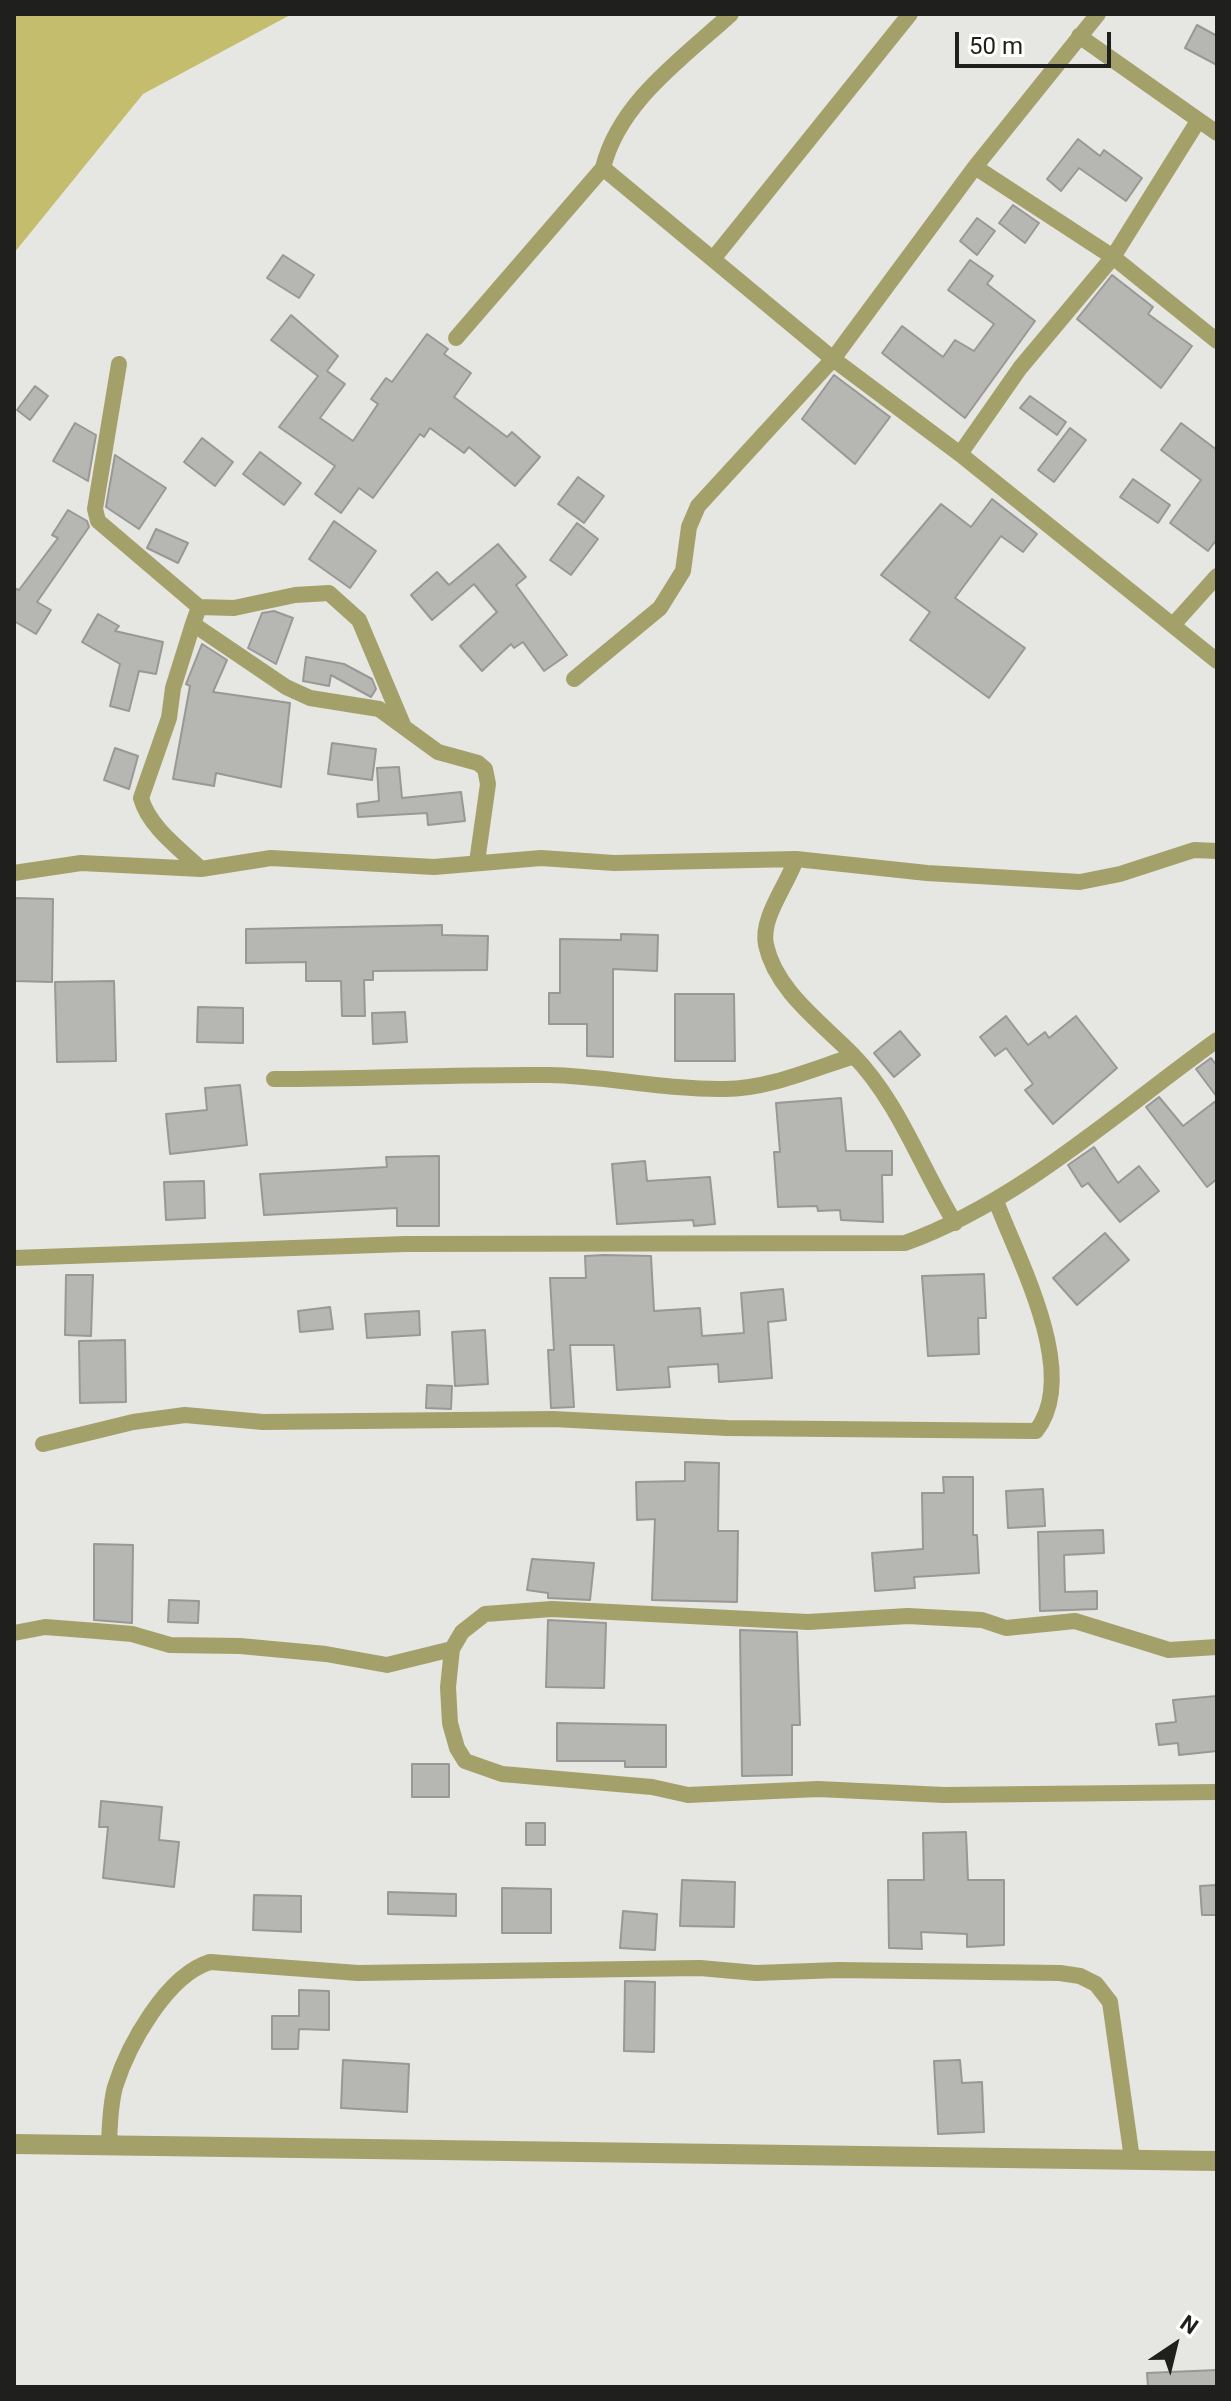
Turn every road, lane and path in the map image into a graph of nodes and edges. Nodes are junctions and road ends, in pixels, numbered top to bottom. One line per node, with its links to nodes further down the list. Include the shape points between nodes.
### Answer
1 (731, 14): 8 (street, via 644,94 618,128)
2 (910, 14): 10 (street)
3 (1098, 14): 4 (street)
4 (1079, 36): 5 (street); 7 (street)
5 (1198, 121): 6 (street); 9 (street)
6 (1217, 133)
7 (975, 167): 9 (street); 13 (street)
8 (603, 168): 10 (street); 11 (street)
9 (1113, 257): 12 (street); 15 (street, via 1020,368)
10 (713, 259): 13 (street)
11 (456, 338)
12 (1217, 341)
13 (833, 359): 15 (street); 21 (street, via 698,506 689,527 683,571 660,608)
14 (119, 364): 17 (street, via 95,509 98,521)
15 (960, 454): 19 (street)
16 (1217, 576): 19 (street)
17 (199, 607): 18 (street); 22 (street, via 234,608 329,593 359,620)
18 (193, 624): 22 (street, via 286,687 310,698 379,709); 26 (street, via 141,798 166,837)
19 (1173, 625): 20 (street)
20 (1217, 661)
21 (574, 679)
22 (404, 727): 25 (street, via 438,752 485,769 488,784)
23 (1217, 851): 24 (street, via 1194,850 1080,882)
24 (796, 859): 25 (street); 29 (street, via 772,911 765,943 790,990)
25 (477, 862): 26 (street, via 370,866 271,858)
26 (201, 869): 27 (street, via 81,863)
27 (14, 873)
28 (1217, 1040): 31 (street)
29 (854, 1056): 30 (street, via 725,1090 590,1076); 32 (street, via 885,1094)
30 (274, 1079)
31 (996, 1201): 32 (street); 34 (street, via 1043,1323 1050,1399 1036,1431 727,1428 553,1419 263,1422 185,1415)
32 (955, 1223): 33 (street, via 905,1243 420,1244)
33 (14, 1258)
34 (43, 1444)
35 (14, 1633): 37 (street, via 45,1627 109,1632 170,1645 240,1646 387,1665)
36 (1213, 1646): 37 (street, via 1169,1650 1075,1621 1006,1628 982,1620 908,1616 808,1622 552,1609 485,1614 462,1632)
37 (452, 1649): 38 (street, via 449,1699 457,1748 465,1761 502,1774 688,1795 818,1789 944,1795)
38 (1217, 1792)
39 (109, 2143): 40 (street); 41 (street); 41 (street, via 115,2087 142,2029 178,1979 210,1962 358,1973 519,1968 1009,1971 1080,1976 1096,1984 1110,2002)
40 (14, 2144)
41 (1132, 2159): 42 (street)
42 (1217, 2161)

